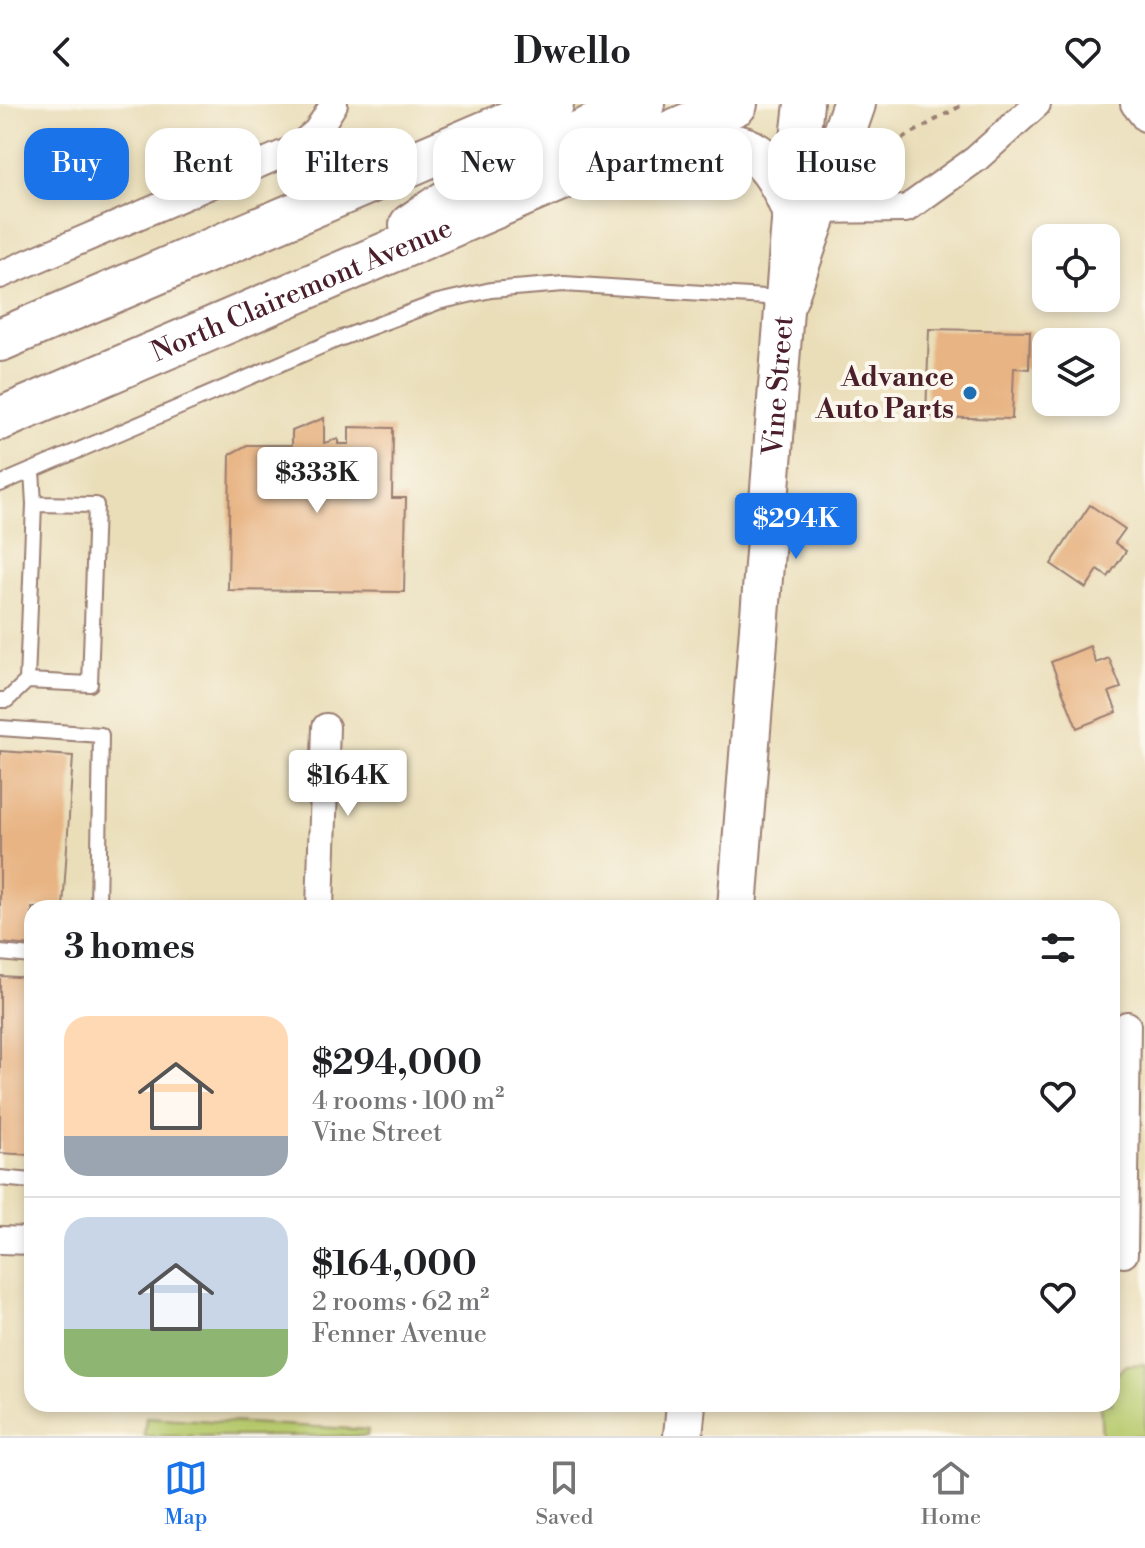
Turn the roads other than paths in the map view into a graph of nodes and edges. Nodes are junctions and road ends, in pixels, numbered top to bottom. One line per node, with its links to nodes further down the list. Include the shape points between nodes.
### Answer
1 (334, 104): 13 (street, via 317,131 297,148)
2 (552, 104): 15 (main road)
3 (643, 104): 12 (main road, via 457,192)
4 (736, 104): 11 (main road, North Clairemont Avenue)
5 (804, 104): 10 (street)
6 (854, 104): 10 (main road)
7 (1037, 104): 10 (street, via 976,159 906,209)
8 (1134, 104): 9 (street)
9 (1145, 118)
10 (805, 210): 11 (main road, via 760,155 742,147 713,146 540,213); 14 (main road)
11 (413, 243): 12 (main road, North Clairemont Avenue)
12 (345, 272): 16 (main road, North Clairemont Avenue)
13 (0, 275)
14 (786, 299): 17 (lane, via 564,284 491,290 438,302); 26 (street, Vine Street)
15 (0, 340)
16 (0, 419)
17 (32, 470): 18 (lane); 19 (lane)
18 (0, 484)
19 (34, 504): 20 (lane); 20 (lane, via 96,505 90,684)
20 (27, 681): 21 (lane, via 7,700)
21 (0, 700)
22 (326, 727): 25 (street)
23 (0, 728): 24 (lane, via 101,735)
24 (98, 900)
25 (320, 900)
26 (738, 900)
27 (0, 953): 28 (lane)
28 (24, 955)
29 (1128, 1025): 34 (street)
30 (0, 1178): 31 (lane)
31 (24, 1180)
32 (0, 1240): 33 (street)
33 (24, 1241)
34 (1124, 1254)
35 (685, 1412): 36 (street)
36 (683, 1436)

